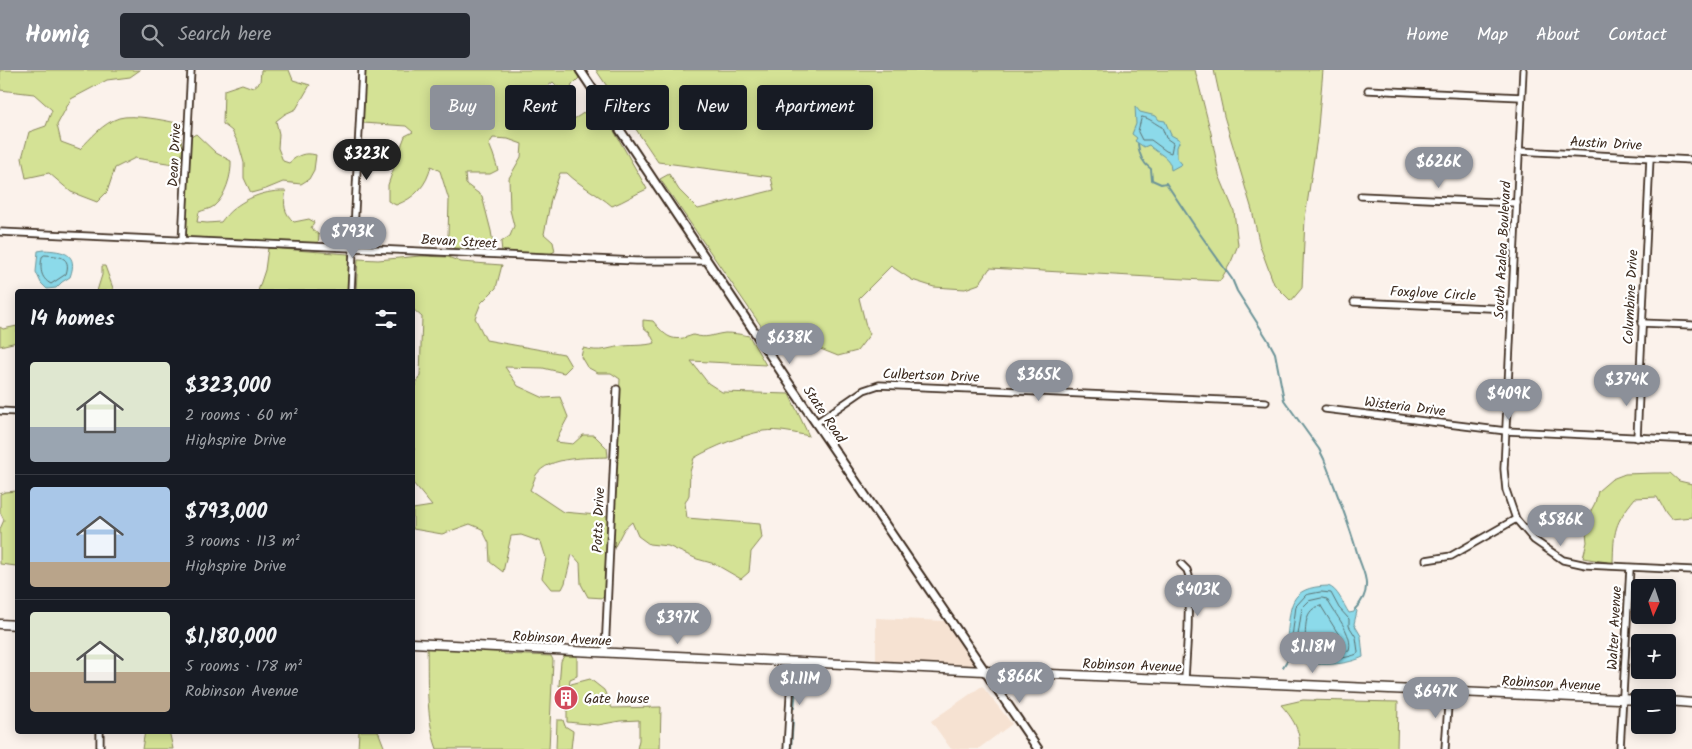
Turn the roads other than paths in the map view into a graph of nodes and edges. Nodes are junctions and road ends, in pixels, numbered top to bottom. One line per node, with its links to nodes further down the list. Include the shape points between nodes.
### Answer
1 (191, 70): 13 (street, Dean Drive)
2 (362, 70): 14 (street)
3 (580, 70): 15 (street, State Road)
4 (1523, 70): 6 (street, South Azalea Boulevard)
5 (1368, 90): 6 (street)
6 (1521, 97): 7 (street, South Azalea Boulevard)
7 (1519, 151): 8 (street, Austin Drive); 11 (street, South Azalea Boulevard)
8 (1650, 158): 9 (street, Austin Drive); 19 (street, Columbine Drive)
9 (1692, 160)
10 (1361, 196): 11 (street)
11 (1516, 203): 18 (street, South Azalea Boulevard)
12 (0, 232): 13 (street, Bevan Street)
13 (182, 241): 14 (street, Bevan Street)
14 (354, 248): 15 (street, Bevan Street); 16 (street)
15 (707, 262): 26 (street, State Road)
16 (351, 289)
17 (1354, 302): 18 (street, Foxglove Circle)
18 (1511, 309): 27 (street, South Azalea Boulevard)
19 (1641, 323): 20 (street); 28 (street, Columbine Drive)
20 (1692, 325)
21 (617, 389): 38 (street, Potts Drive)
22 (1266, 402): 26 (street, Culbertson Drive, via 879,385 858,393)
23 (1325, 409): 27 (street, Wisteria Drive)
24 (0, 411): 25 (street)
25 (15, 412)
26 (816, 423): 40 (street, State Road)
27 (1506, 431): 28 (street, Wisteria Drive); 30 (street, South Azalea Boulevard, via 1505,480)
28 (1637, 438): 29 (street, Wisteria Drive)
29 (1692, 440)
30 (1516, 519): 31 (street, via 1451,556); 33 (street, via 1534,540 1563,560)
31 (1426, 560)
32 (1181, 564): 41 (street, via 1188,576)
33 (1630, 568): 34 (street); 43 (street, Walter Avenue)
34 (1692, 570)
35 (0, 624): 36 (main road)
36 (15, 625)
37 (415, 643): 38 (main road, Robinson Avenue)
38 (605, 653): 39 (main road, Robinson Avenue)
39 (792, 661): 40 (main road, Robinson Avenue); 49 (street)
40 (984, 671): 41 (main road, Robinson Avenue); 50 (street, State Road)
41 (1185, 680): 42 (main road, Robinson Avenue)
42 (1449, 691): 43 (main road, Robinson Avenue); 51 (street)
43 (1624, 699): 44 (main road, Robinson Avenue); 52 (street, Walter Avenue)
44 (1631, 699)
45 (1676, 702): 46 (main road)
46 (1692, 703)
47 (100, 734): 48 (street)
48 (100, 749)
49 (787, 749)
50 (1038, 749)
51 (1445, 749)
52 (1620, 749)

